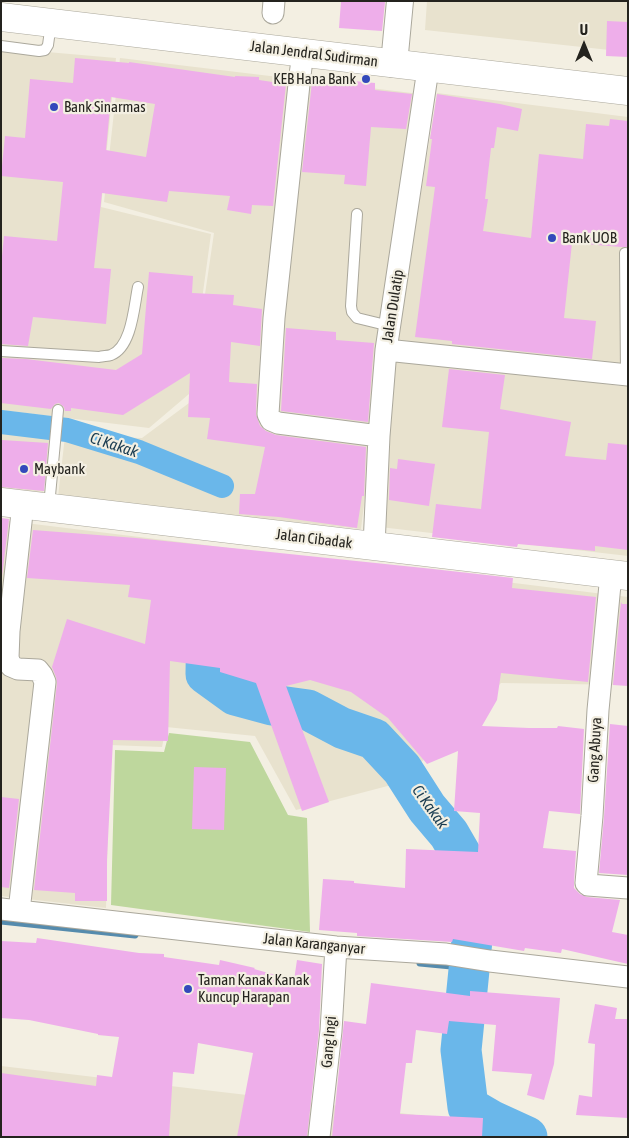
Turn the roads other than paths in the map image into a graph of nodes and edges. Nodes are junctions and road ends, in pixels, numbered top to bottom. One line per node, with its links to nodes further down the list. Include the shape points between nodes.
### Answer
1 (400, 1): 6 (street)
2 (1, 17): 3 (main road, Jalan Jendral Sudirman)
3 (51, 23): 4 (lane, via 45,50); 5 (main road, Jalan Jendral Sudirman)
4 (1, 46)
5 (303, 53): 6 (main road, Jalan Jendral Sudirman); 17 (street, via 274,318 268,414 278,423)
6 (394, 64): 7 (main road, Jalan Jendral Sudirman)
7 (428, 69): 8 (main road, Jalan Jendral Sudirman); 12 (street, Jalan Dulatip)
8 (628, 91)
9 (357, 214): 12 (lane, via 352,312 357,318)
10 (625, 253): 15 (lane)
11 (138, 287): 14 (lane, via 130,331 120,348 112,354 62,359)
12 (390, 326): 13 (street, Jalan Dulatip)
13 (386, 350): 15 (street); 17 (street, Jalan Dulatip)
14 (1, 351)
15 (627, 375)
16 (58, 410): 18 (lane, via 54,452)
17 (379, 436): 19 (street, Jalan Dulatip)
18 (24, 504): 19 (main road, Jalan Cibadak); 22 (street, via 8,658 11,666 18,669 38,670 45,682)
19 (374, 546): 20 (main road, Jalan Cibadak)
20 (620, 575): 21 (street, Gang Abuya, via 598,710 586,883)
21 (628, 888)
22 (10, 910): 23 (street, Jalan Karanganyar)
23 (336, 947): 24 (street, Jalan Karanganyar, via 446,954); 25 (street, Gang Ingi, via 331,1031)
24 (628, 977)
25 (319, 1137)

